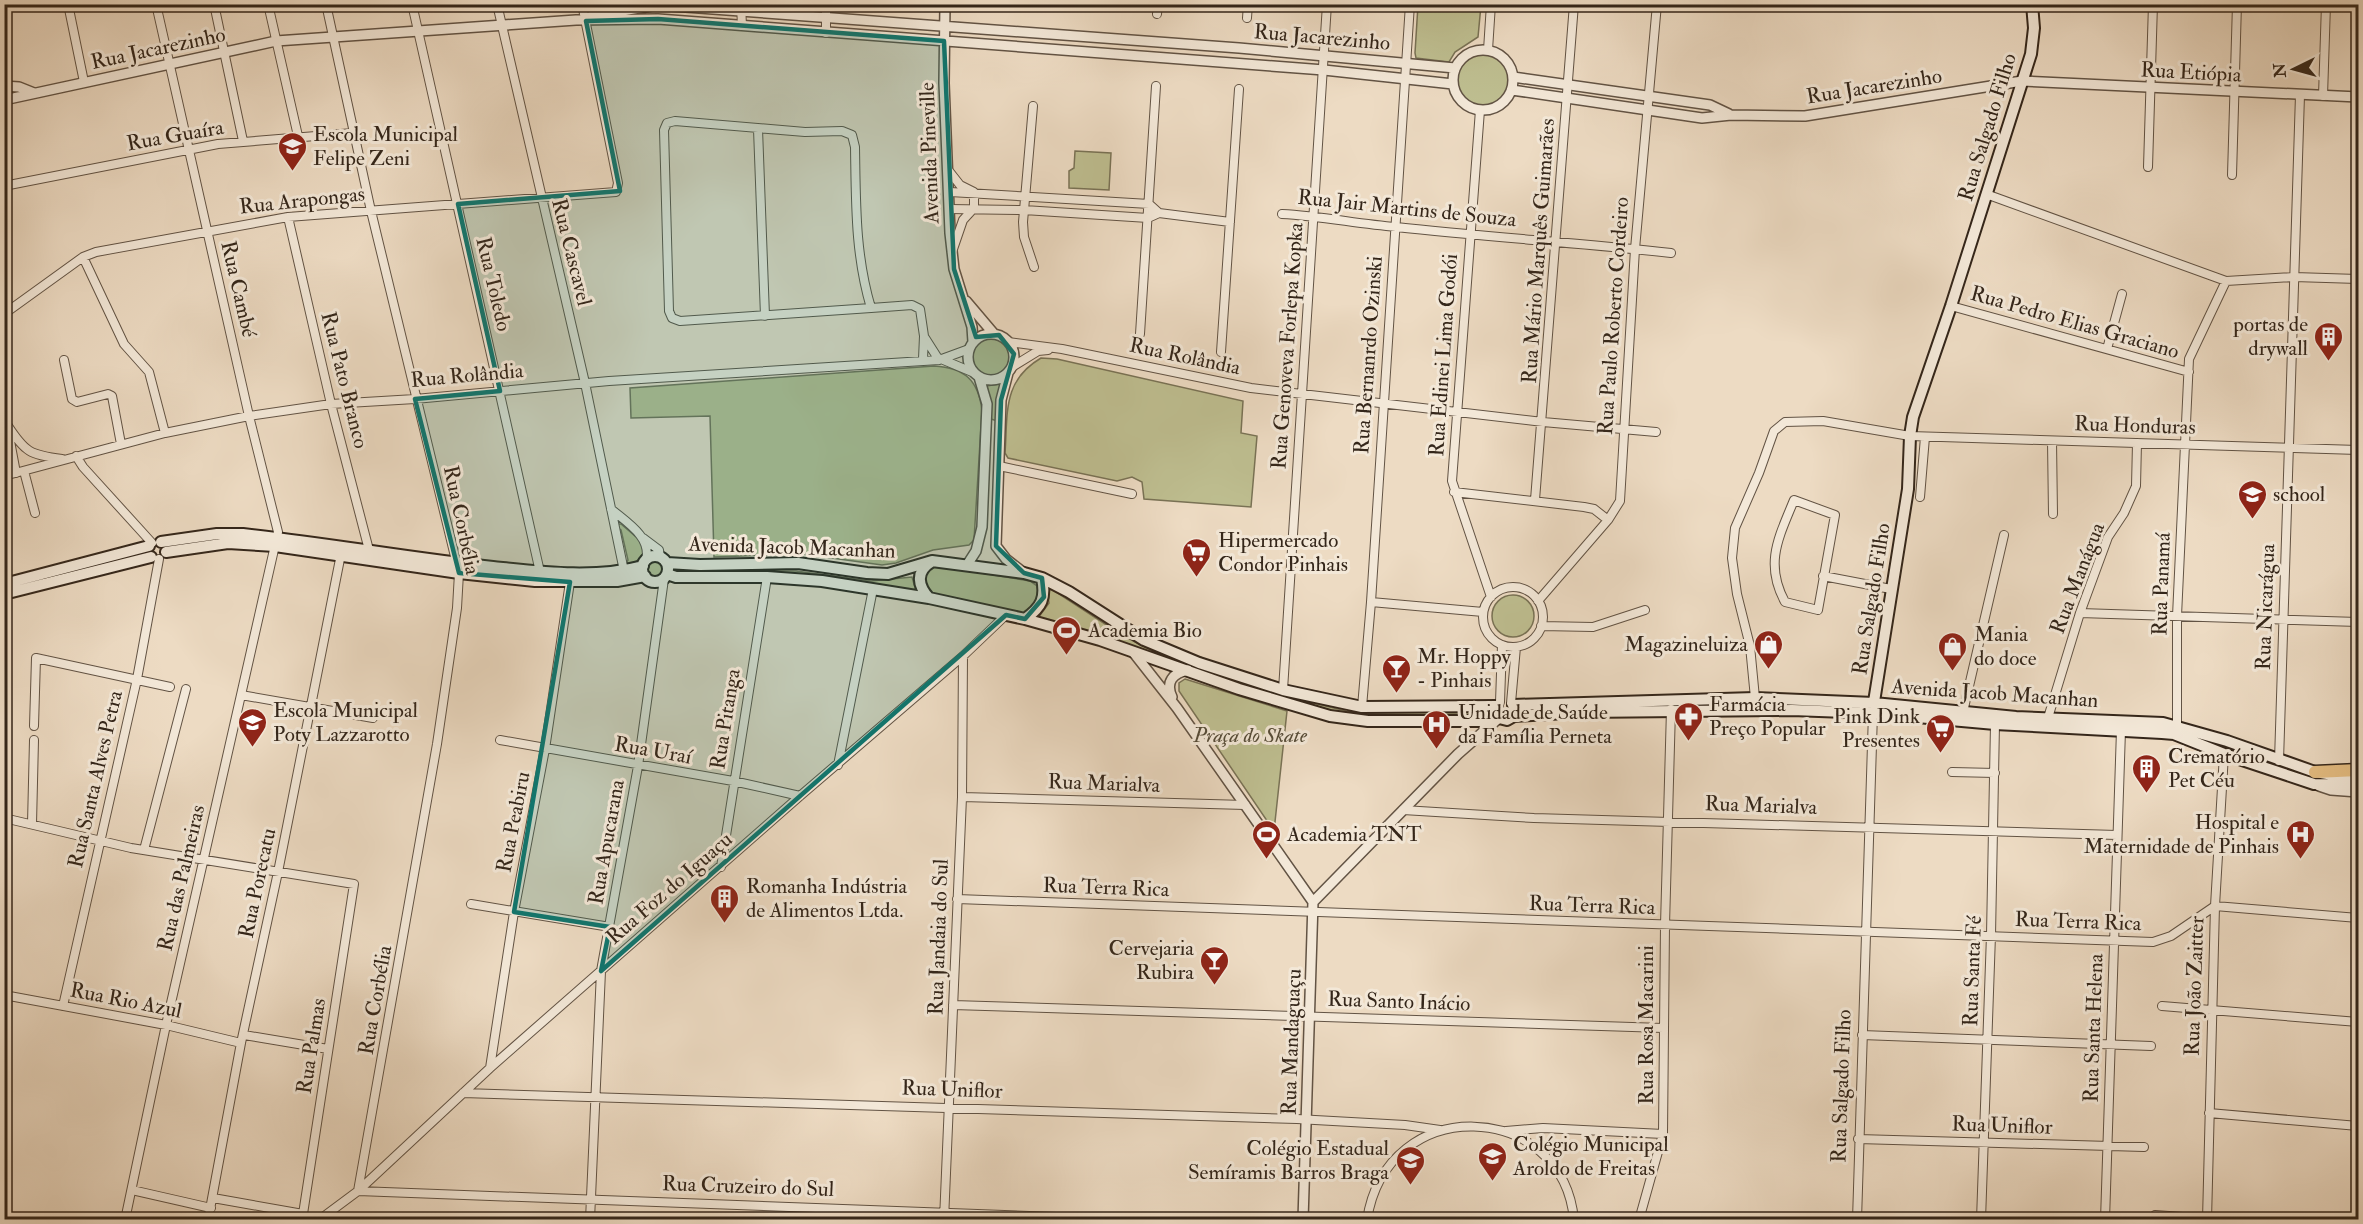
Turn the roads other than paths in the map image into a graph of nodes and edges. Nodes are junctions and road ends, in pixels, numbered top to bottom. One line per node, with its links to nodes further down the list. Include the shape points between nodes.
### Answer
1 (68, 4): 49 (street)
2 (156, 4): 43 (street, Rua Cambé)
3 (214, 4): 39 (street)
4 (268, 4): 35 (street)
5 (326, 4): 34 (street, Rua Corbélia)
6 (412, 4): 32 (street, Rua Toledo)
7 (497, 4): 29 (street, Rua Cascavel)
8 (582, 4): 26 (street)
9 (826, 4): 28 (street)
10 (945, 4): 31 (street, Avenida Pineville)
11 (1158, 4): 24 (street)
12 (1248, 4): 25 (street)
13 (1327, 4): 40 (street, Rua Genoveva Forlepa Kopka)
14 (1410, 4): 42 (street, Rua Bernanrdo Ozinski)
15 (1491, 4): 38 (street)
16 (1574, 4): 51 (street, Rua Mário Marquês Guimarães)
17 (1657, 4): 61 (street, Rua Paulo Roberto Cordeiro)
18 (2032, 4): 48 (main road, Rua Salgado Filho, via 2032,45)
19 (2153, 4): 54 (street)
20 (2237, 4): 57 (street)
21 (2325, 4): 60 (street)
22 (658, 5): 23 (street, Rua Jacarezinho); 26 (street, Rua Jacarezinho); 27 (street)
23 (741, 8): 28 (street, Rua Jacarezinho); 30 (street)
24 (1157, 14)
25 (1247, 18)
26 (582, 19): 27 (street, Rua Jacarezinho); 29 (street, Rua Jacarezinho); 83 (street, Rua Arapongas, via 618,183 616,192)
27 (657, 19): 30 (street, Rua Jacarezinho)
28 (826, 19): 31 (street, Rua Jacarezinho); 33 (street)
29 (501, 25): 32 (street, Rua Jacarezinho); 83 (street, Rua Cascavel)
30 (742, 26): 33 (street, Rua Jacarezinho)
31 (944, 27): 36 (street, Avenida Pineville); 37 (street, Rua Jacarezinho)
32 (419, 31): 34 (street, Rua Jacarezinho); 84 (street, Rua Toledo)
33 (826, 33): 36 (street, Rua Jacarezinho)
34 (333, 36): 35 (street, Rua Jacarezinho); 70 (street, Rua Corbélia)
35 (276, 41): 39 (street, Rua Jacarezinho); 71 (street)
36 (944, 41): 41 (street, Rua Jacarezinho); 75 (street, Avenida Pineville)
37 (1136, 42): 40 (street, Rua Jacarezinho); 41 (street)
38 (1488, 50): 44 (street, via 1471,52); 46 (street, via 1506,60)
39 (225, 52): 43 (street, Rua Jacarezinho); 72 (street)
40 (1325, 55): 42 (street, Rua Jacarezinho); 45 (street, Rua Genoveva Forlepa Kopka)
41 (1133, 56): 45 (street, Rua Jacarezinho)
42 (1406, 63): 44 (street, Rua Jacarezinho); 47 (street, Rua Bernanrdo Ozinski)
43 (169, 66): 49 (street, Rua Jacarezinho); 73 (street, Rua Cambé)
44 (1455, 68): 50 (street)
45 (1324, 70): 47 (street, Rua Jacarezinho); 93 (street, Rua Genoveva Forlepa Kopka)
46 (1513, 76): 51 (street, Rua Jacarezinho); 56 (street)
47 (1406, 78): 50 (street, Rua Jacarezinho); 97 (street, Rua Bernanrdo Ozinski)
48 (2022, 81): 54 (street, Rua Etiópia); 68 (street, Rua Jacarezinho, via 1805,116); 81 (main road, Rua Salgado Filho)
49 (84, 82): 58 (street, Rua Jacarezinho)
50 (1453, 84): 66 (street, via 1463,103)
51 (1568, 85): 61 (street, Rua Jacarezinho); 64 (street, Rua Mário Marquês Guimarães)
52 (1156, 86): 85 (street)
53 (4, 87): 58 (street, Rua Jacarezinho); 63 (street)
54 (2150, 87): 57 (street, Rua Etiópia); 74 (street)
55 (1239, 89): 96 (street)
56 (1512, 90): 64 (street, Rua Jacarezinho); 66 (street, via 1500,105)
57 (2235, 92): 59 (street, Rua Etiópia); 76 (street)
58 (34, 93): 63 (street, Rua Jacarezinho)
59 (2300, 95): 60 (street, Rua Etiópia); 106 (street, Rua Nicarágua)
60 (2324, 96): 62 (street, Rua Etiópia)
61 (1650, 97): 67 (street, Rua Paulo Roberto Cordeiro); 68 (street, Rua Jacarezinho, via 1710,105)
62 (2358, 97)
63 (9, 99)
64 (1567, 99): 67 (street, Rua Jacarezinho); 100 (street, Rua Mário Marquês Guimarães)
65 (1033, 106): 82 (street)
66 (1480, 110): 99 (street, Rua Edinei Lima Godói)
67 (1647, 111): 68 (street, Rua Jacarezinho, via 1702,118); 101 (street, Rua Paulo Roberto Cordeiro)
68 (1731, 115)
69 (758, 129): 112 (street, via 842,131 852,135 857,240); 114 (street); 114 (street, via 675,121 665,126 669,311 672,318 680,321)
70 (353, 133): 71 (street, Rua Guaíra); 90 (street, Rua Corbélia)
71 (298, 136): 72 (street, Rua Guaíra)
72 (243, 141): 73 (street, Rua Guaíra)
73 (187, 149): 77 (street, Rua Guaíra); 98 (street, Rua Cambé)
74 (2148, 166)
75 (949, 171): 78 (street, Avenida Pineville); 80 (street, via 960,185)
76 (2232, 175)
77 (4, 186)
78 (950, 192): 79 (street); 88 (street, Avenida Pineville)
79 (963, 192): 80 (street); 86 (street)
80 (974, 192): 82 (street); 87 (street)
81 (1986, 194): 108 (street); 111 (main road, Rua Salgado Filho)
82 (1026, 197): 85 (street); 89 (street)
83 (540, 198): 84 (street, Rua Arapongas); 129 (street, Rua Cascavel)
84 (458, 204): 90 (street, Rua Arapongas); 130 (street, Rua Toledo)
85 (1149, 204): 91 (street); 95 (street)
86 (963, 208): 87 (street); 88 (street)
87 (974, 208): 89 (street); 102 (street, via 963,220)
88 (949, 209): 102 (street, Avenida Pineville)
89 (1024, 210): 95 (street); 105 (street, via 1024,237)
90 (370, 211): 94 (street, Rua Arapongas); 132 (street, Rua Corbélia)
91 (1160, 213): 95 (street); 96 (street)
92 (1282, 214): 93 (street, Rua Jair Martins de Souza)
93 (1314, 216): 97 (street, Rua Jair Martins de Souza); 131 (street, Rua Genoveva Forlepa Kopka)
94 (288, 217): 98 (street, Rua Arapongas); 133 (street, Rua Pato Branco)
95 (1148, 218): 116 (street)
96 (1230, 222): 122 (street)
97 (1395, 227): 99 (street, Rua Jair Martins de Souza); 134 (street, Rua Bernanrdo Ozinski)
98 (207, 231): 104 (street, Rua Arapongas); 137 (street, Rua Cambé)
99 (1470, 233): 100 (street, Rua Jair Martins de Souza); 136 (street, Rua Edinei Lima Godói)
100 (1556, 240): 101 (street, Rua Jair Martins de Souza); 138 (street, Rua Mário Marquês Guimarães)
101 (1635, 249): 103 (street, Rua Jair Martins de Souza); 142 (street, Rua Paulo Roberto Cordeiro)
102 (952, 252): 110 (street, Avenida Pineville)
103 (1671, 253)
104 (83, 257): 113 (street, Rua Arapongas); 144 (street, via 124,344 149,372)
105 (1034, 267)
106 (2294, 277): 107 (street); 108 (street); 151 (street, Rua Nicarágua)
107 (2358, 279)
108 (2226, 281): 127 (street, via 2189,359)
109 (2122, 294): 121 (street)
110 (963, 298): 115 (street, Avenida Pineville); 119 (street, Avenida Pineville, via 972,327)
111 (1952, 306): 121 (street, Rua Pedro Elias Graciano); 145 (main road, Rua Salgado Filho)
112 (871, 308): 114 (street); 117 (street, via 912,305 920,309)
113 (4, 314)
114 (765, 316)
115 (994, 334): 118 (street); 119 (street, via 982,336)
116 (1140, 334)
117 (924, 336): 123 (street); 124 (street)
118 (1008, 342): 120 (street, Rua Rolândia); 126 (street, via 1014,354)
119 (971, 346): 124 (street, Rua Rolândia); 128 (street, via 968,361)
120 (1062, 349): 126 (street, Rua Rolândia, via 1038,351); 131 (street, Rua Rolândia)
121 (2108, 349): 127 (street, Rua Pedro Elias Graciano)
122 (1221, 352)
123 (923, 359): 124 (street, Rua Rolândia); 129 (street, Rua Rolândia)
124 (940, 359): 128 (street, Rua Rolândia)
125 (64, 360): 149 (street, via 72,399 77,402 112,396)
126 (1010, 370): 128 (street, via 995,380); 141 (street, via 1001,400)
127 (2189, 372): 150 (street)
128 (975, 375): 140 (street, via 985,394)
129 (585, 382): 130 (street, Rua Rolândia); 162 (street, Rua Cascavel)
130 (500, 391): 132 (street, Rua Rolândia); 180 (street, Rua Toledo)
131 (1301, 395): 134 (street, Rua Rolândia); 211 (street, Rua Genoveva Forlepa Kopka)
132 (415, 399): 133 (street, Rua Rolândia); 177 (street, Rua Corbélia)
133 (331, 404): 137 (street, Rua Rolândia); 172 (street, Rua Pato Branco)
134 (1383, 404): 136 (street, Rua Rolândia); 193 (street, Rua Bernanrdo Ozinski)
135 (4, 409): 139 (street)
136 (1457, 412): 138 (street, Rua Rolândia); 158 (street, Rua Edinei Lima Godói)
137 (249, 416): 144 (street, Rua Rolândia); 170 (street, Rua Cambé, via 278,532)
138 (1543, 422): 142 (street, Rua Rolândia); 161 (street, Rua Mário Marquês Guimarães)
139 (8, 426): 154 (street, via 27,451); 156 (street)
140 (986, 426): 141 (street); 166 (street)
141 (1001, 426): 155 (street)
142 (1623, 429): 143 (street, Rua Rolândia); 165 (street, Rua Paulo Roberto Cordeiro, via 1620,501)
143 (1656, 432)
144 (165, 433): 149 (street, Rua Rolândia)
145 (1910, 436): 146 (street, Rua Honduras); 188 (main road, Rua Salgado Filho, via 1908,489); 213 (street, Rua Honduras, via 1823,421 1785,422 1774,431 1735,528 1732,558 1750,646)
146 (1925, 437): 147 (street, Rua Honduras); 160 (street)
147 (2052, 441): 148 (street, Rua Honduras); 164 (street)
148 (2137, 443): 150 (street, Rua Honduras); 196 (street, Rua Manágua, via 2136,486 2108,537)
149 (121, 444): 153 (street, Rua Rolândia)
150 (2184, 444): 151 (street, Rua Honduras); 198 (street, Rua Panamá)
151 (2288, 448): 152 (street, Rua Honduras); 200 (street, Rua Nicarágua)
152 (2358, 450)
153 (76, 456): 154 (street, Rua Rolândia); 171 (street)
154 (66, 459): 156 (street, Rua Rolândia)
155 (999, 466): 159 (street); 167 (street)
156 (20, 472): 157 (street, Rua Rolândia); 163 (street)
157 (4, 476)
158 (1454, 492): 161 (street); 190 (street, Rua Edinei Lima Godói)
159 (1132, 494)
160 (1920, 497)
161 (1535, 500): 165 (street, via 1594,509)
162 (611, 509): 169 (street); 179 (street, Rua Cascavel)
163 (35, 513)
164 (2053, 514)
165 (1608, 520): 192 (street, Rua Paulo Roberto Cordeiro)
166 (982, 527): 167 (street); 175 (street, via 976,551)
167 (996, 528): 181 (street, via 999,552)
168 (2004, 535): 223 (street)
169 (642, 538): 176 (street, via 647,549); 178 (street, via 659,550)
170 (276, 542): 171 (main road); 172 (main road); 173 (main road); 212 (street, Rua das Palmeiras)
171 (156, 550): 186 (main road); 189 (main road); 208 (street, Rua Santa Alves Petra)
172 (369, 550): 177 (main road)
173 (341, 554): 177 (main road); 218 (street, Rua Porecatu)
174 (934, 561): 175 (main road, Avenida Jacob Macanhan); 178 (main road, Avenida Jacob Macanhan, via 888,574 798,563); 191 (main road, via 919,577 919,584)
175 (967, 565): 181 (main road, Avenida Jacob Macanhan)
176 (644, 567): 178 (main road, via 652,556); 178 (main road, via 654,582); 179 (main road); 185 (main road, via 630,580)
177 (457, 568): 180 (main road); 185 (main road); 306 (street, Rua Corbélia, via 457,608 437,744)
178 (664, 568): 183 (main road, Avenida Jacob Macanhan, via 676,577); 239 (street, Rua Apucarana)
179 (624, 571): 180 (main road)
180 (540, 572)
181 (1024, 573): 184 (main road, Avenida Jacob Macanhan)
182 (1823, 576): 182 (street, via 1835,515 1794,501 1774,554 1785,602 1818,610); 188 (street)
183 (767, 577): 187 (main road, Avenida Jacob Macanhan); 245 (street, Rua Pitanga)
184 (1042, 578): 199 (main road, via 1044,597 1036,611); 211 (main road, Avenida Jacob Macanhan, via 1144,640 1199,663)
185 (570, 582): 235 (street, Rua Peabiru)
186 (4, 584)
187 (873, 589): 191 (main road, Avenida Jacob Macanhan); 238 (street)
188 (1892, 589): 220 (main road, Rua Salgado Filho)
189 (4, 594)
190 (1491, 597): 192 (street, via 1500,590 1516,587 1528,591); 195 (street)
191 (929, 598): 197 (main road, Avenida Jacob Macanhan)
192 (1538, 601): 202 (street, via 1543,615)
193 (1371, 602): 195 (street); 217 (street, Rua Bernanrdo Ozinski)
194 (1645, 610): 202 (street, via 1593,627)
195 (1484, 612): 203 (street, via 1487,632)
196 (2080, 613): 198 (street); 227 (street, Rua Manágua)
197 (1006, 615): 199 (main road, Avenida Jacob Macanhan); 206 (street, Rua Foz do Iguaçu)
198 (2177, 616): 200 (street); 229 (street, Rua Panamá)
199 (1025, 619): 205 (main road, Avenida Jacob Macanhan)
200 (2283, 620): 201 (street); 237 (street, Rua Nicarágua)
201 (2358, 622)
202 (1541, 626): 204 (street, via 1531,640)
203 (1502, 645): 204 (street); 216 (street)
204 (1516, 647): 216 (street)
205 (1133, 652): 207 (main road, Avenida Jacob Macanhan); 219 (street)
206 (963, 656): 238 (street, Rua Foz do Iguaçu); 249 (street, Rua Jandaia do Sul)
207 (1188, 670): 219 (street, via 1174,675 1169,682); 226 (main road, Avenida Jacob Macanhan, via 1330,716 1368,721)
208 (136, 679): 209 (street); 230 (street, via 36,658); 258 (street, Rua Santa Alves Petra)
209 (170, 687)
210 (186, 689): 259 (street)
211 (1283, 690): 217 (main road, Avenida Jacob Macanhan)
212 (241, 695): 218 (street); 260 (street, Rua das Palmeiras)
213 (1755, 698): 214 (main road, Avenida Jacob Macanhan); 220 (main road, Avenida Jacob Macanhan); 221 (street, Rua Honduras)
214 (1671, 700): 216 (main road, Avenida Jacob Macanhan); 222 (street, Rua Rosa Macarini)
215 (1472, 705): 216 (main road, Avenida Jacob Macanhan); 217 (main road, Avenida Jacob Macanhan); 226 (main road)
216 (1507, 706): 222 (main road, Avenida Jacob Macanhan, via 1582,712); 225 (main road, via 1496,712)
217 (1362, 707)
218 (310, 708): 224 (street); 262 (street, Rua Porecatu)
219 (1177, 708): 250 (street)
220 (1874, 708): 221 (main road, Avenida Jacob Macanhan); 223 (main road, Avenida Jacob Macanhan); 228 (main road, Avenida Jacob Macanhan); 255 (street, Rua Salgado Filho)
221 (1754, 710): 222 (main road, Avenida Jacob Macanhan)
222 (1671, 712): 253 (street, Rua Rosa Macarini)
223 (1963, 712): 227 (main road, Avenida Jacob Macanhan)
224 (373, 718)
225 (1499, 718): 226 (main road, Avenida Jacob Macanhan); 251 (street)
226 (1471, 720)
227 (2046, 723): 228 (main road, Avenida Jacob Macanhan); 229 (main road, Avenida Jacob Macanhan); 231 (main road, Avenida Jacob Macanhan)
228 (1995, 724): 242 (street, Rua Santa Fé)
229 (2177, 725): 234 (main road, Avenida Jacob Macanhan)
230 (34, 726)
231 (2121, 730): 236 (main road, Avenida Jacob Macanhan, via 2174,734); 257 (street, Rua Santa Helena)
232 (34, 740): 254 (street)
233 (500, 740): 235 (street, Rua Uraí)
234 (2227, 741): 236 (main road); 237 (main road, Avenida Jacob Macanhan)
235 (545, 749): 239 (street, Rua Uraí); 267 (street, Rua Peabiru)
236 (2224, 754): 243 (main road, Avenida Jacob Macanhan); 266 (street, Rua João Zaitter)
237 (2279, 761): 243 (main road, Avenida Jacob Macanhan)
238 (838, 765): 248 (street, Rua Foz do Iguaçu)
239 (638, 766): 245 (street, Rua Uraí); 271 (street, Rua Apucarana)
240 (2358, 770): 243 (highway)
241 (1952, 772): 242 (street)
242 (1995, 773): 256 (street, Rua Santa Fé)
243 (2314, 778): 244 (main road, Avenida Jacob Macanhan); 246 (main road, Avenida Jacob Macanhan); 247 (street, via 2331,790)
244 (2358, 778)
245 (733, 781): 248 (street, Rua Uraí); 261 (street, Rua Pitanga)
246 (2358, 785)
247 (2358, 792)
248 (800, 796): 261 (street, Rua Foz do Iguaçu)
249 (962, 797): 250 (street, Rua Marialva); 263 (street, Rua Jandaia do Sul)
250 (1245, 805): 264 (street)
251 (1403, 810): 253 (street, Rua Marialva, via 1534,818); 264 (street)
252 (4, 818): 254 (street)
253 (1667, 820): 255 (street, Rua Marialva); 270 (street, Rua Rosa Macarini)
254 (32, 824): 258 (street)
255 (1870, 826): 256 (street, Rua Marialva); 272 (street, Rua Salgado Filho)
256 (1993, 830): 257 (street, Rua Marialva); 273 (street, Rua Santa Fé)
257 (2117, 835): 274 (street, Rua Santa Helena)
258 (99, 842): 259 (street); 278 (street, Rua Santa Alves Petra)
259 (144, 850): 260 (street)
260 (204, 860): 262 (street); 283 (street, Rua das Palmeiras)
261 (721, 867): 275 (street, Rua Foz do Iguaçu)
262 (278, 872): 286 (street, Rua Porecatu); 290 (street, Rua Palmas, via 354,884)
263 (957, 899): 268 (street, Rua Terra Rica); 277 (street, Rua Jandaia do Sul)
264 (1313, 902): 268 (street, Rua Mandaguaçu)
265 (471, 904): 267 (street)
266 (2215, 906): 269 (street); 274 (street, Rua Terra Rica, via 2163,940); 280 (street, Rua João Zaitter)
267 (514, 912): 271 (street); 291 (street, Rua Peabiru)
268 (1313, 913): 270 (street, Rua Terra Rica); 281 (street, Rua Mandaguaçu)
269 (2358, 918)
270 (1665, 925): 272 (street, Rua Terra Rica); 284 (street, Rua Rosa Macarini)
271 (610, 927): 275 (street, Rua Apucarana)
272 (1866, 930): 273 (street, Rua Terra Rica); 285 (street, Rua Salgado Filho)
273 (1991, 935): 274 (street, Rua Terra Rica); 287 (street, Rua Santa Fé)
274 (2113, 939): 288 (street, Rua Santa Helena)
275 (601, 971): 291 (street, Rua Foz do Iguaçu); 293 (street, Rua Apucarana)
276 (4, 994): 278 (street, Rua Rio Azul)
277 (953, 1005): 281 (street, Rua Santo Inácio); 294 (street, Rua Jandaia do Sul)
278 (63, 1006): 283 (street, Rua Rio Azul)
279 (2162, 1006): 280 (street)
280 (2211, 1010): 282 (street); 295 (street, Rua João Zaitter)
281 (1310, 1016): 284 (street, Rua Santo Inácio); 296 (street, Rua Mandaguaçu)
282 (2358, 1022)
283 (166, 1025): 286 (street, Rua Rio Azul); 305 (street, Rua das Palmeiras)
284 (1663, 1028): 300 (street, Rua Rosa Macarini)
285 (1862, 1035): 287 (street); 301 (street, Rua Salgado Filho)
286 (242, 1039): 290 (street, Rua Rio Azul); 307 (street, Rua Porecatu)
287 (1988, 1040): 288 (street); 302 (street, Rua Santa Fé)
288 (2110, 1045): 289 (street); 303 (street, Rua Santa Helena)
289 (2151, 1046)
290 (328, 1049): 312 (street, Rua Palmas)
291 (490, 1068): 292 (street, Rua Foz do Iguaçu)
292 (463, 1093): 293 (street, Rua Uniflor); 306 (street, Rua Foz do Iguaçu)
293 (594, 1099): 294 (street, Rua Uniflor); 308 (street, Rua Apucarana)
294 (948, 1107): 296 (street, Rua Uniflor); 311 (street, Rua Jandaia do Sul)
295 (2209, 1113): 297 (street); 313 (street, Rua João Zaitter)
296 (1306, 1119): 298 (street, Rua Uniflor); 319 (street, Rua Mandaguaçu)
297 (2358, 1126)
298 (1440, 1130): 299 (street, via 1472,1126); 320 (street, via 1416,1141 1396,1157 1380,1178)
299 (1504, 1131): 300 (street, via 1543,1128); 321 (street, via 1528,1143 1548,1161 1563,1183)
300 (1664, 1134): 322 (street, Rua Rosa Macarini)
301 (1858, 1139): 302 (street, Rua Uniflor); 323 (street, Rua Salgado Filho)
302 (1984, 1142): 303 (street, Rua Uniflor); 324 (street, Rua Santa Fé)
303 (2107, 1147): 304 (street, Rua Uniflor); 325 (street, Rua Santa Helena)
304 (2144, 1147)
305 (132, 1190): 309 (street); 314 (street, Rua das Palmeiras)
306 (358, 1191): 308 (street, Rua Cruzeiro do Sul); 316 (street, Rua Foz do Iguaçu)
307 (213, 1198): 309 (street, Rua Porecatu); 312 (street)
308 (591, 1198): 311 (street, Rua Cruzeiro do Sul); 317 (street, Rua Apucarana)
309 (211, 1208): 315 (street, Rua Porecatu)
310 (2155, 1215): 313 (street)
311 (944, 1216): 318 (street, Rua Cruzeiro do Sul)
312 (305, 1217)
313 (2208, 1219)
314 (125, 1220)
315 (208, 1220)
316 (319, 1220)
317 (590, 1220)
318 (1137, 1220)
319 (1303, 1220)
320 (1367, 1220)
321 (1574, 1220)
322 (1639, 1220)
323 (1857, 1220)
324 (1981, 1220)
325 (2105, 1220)

